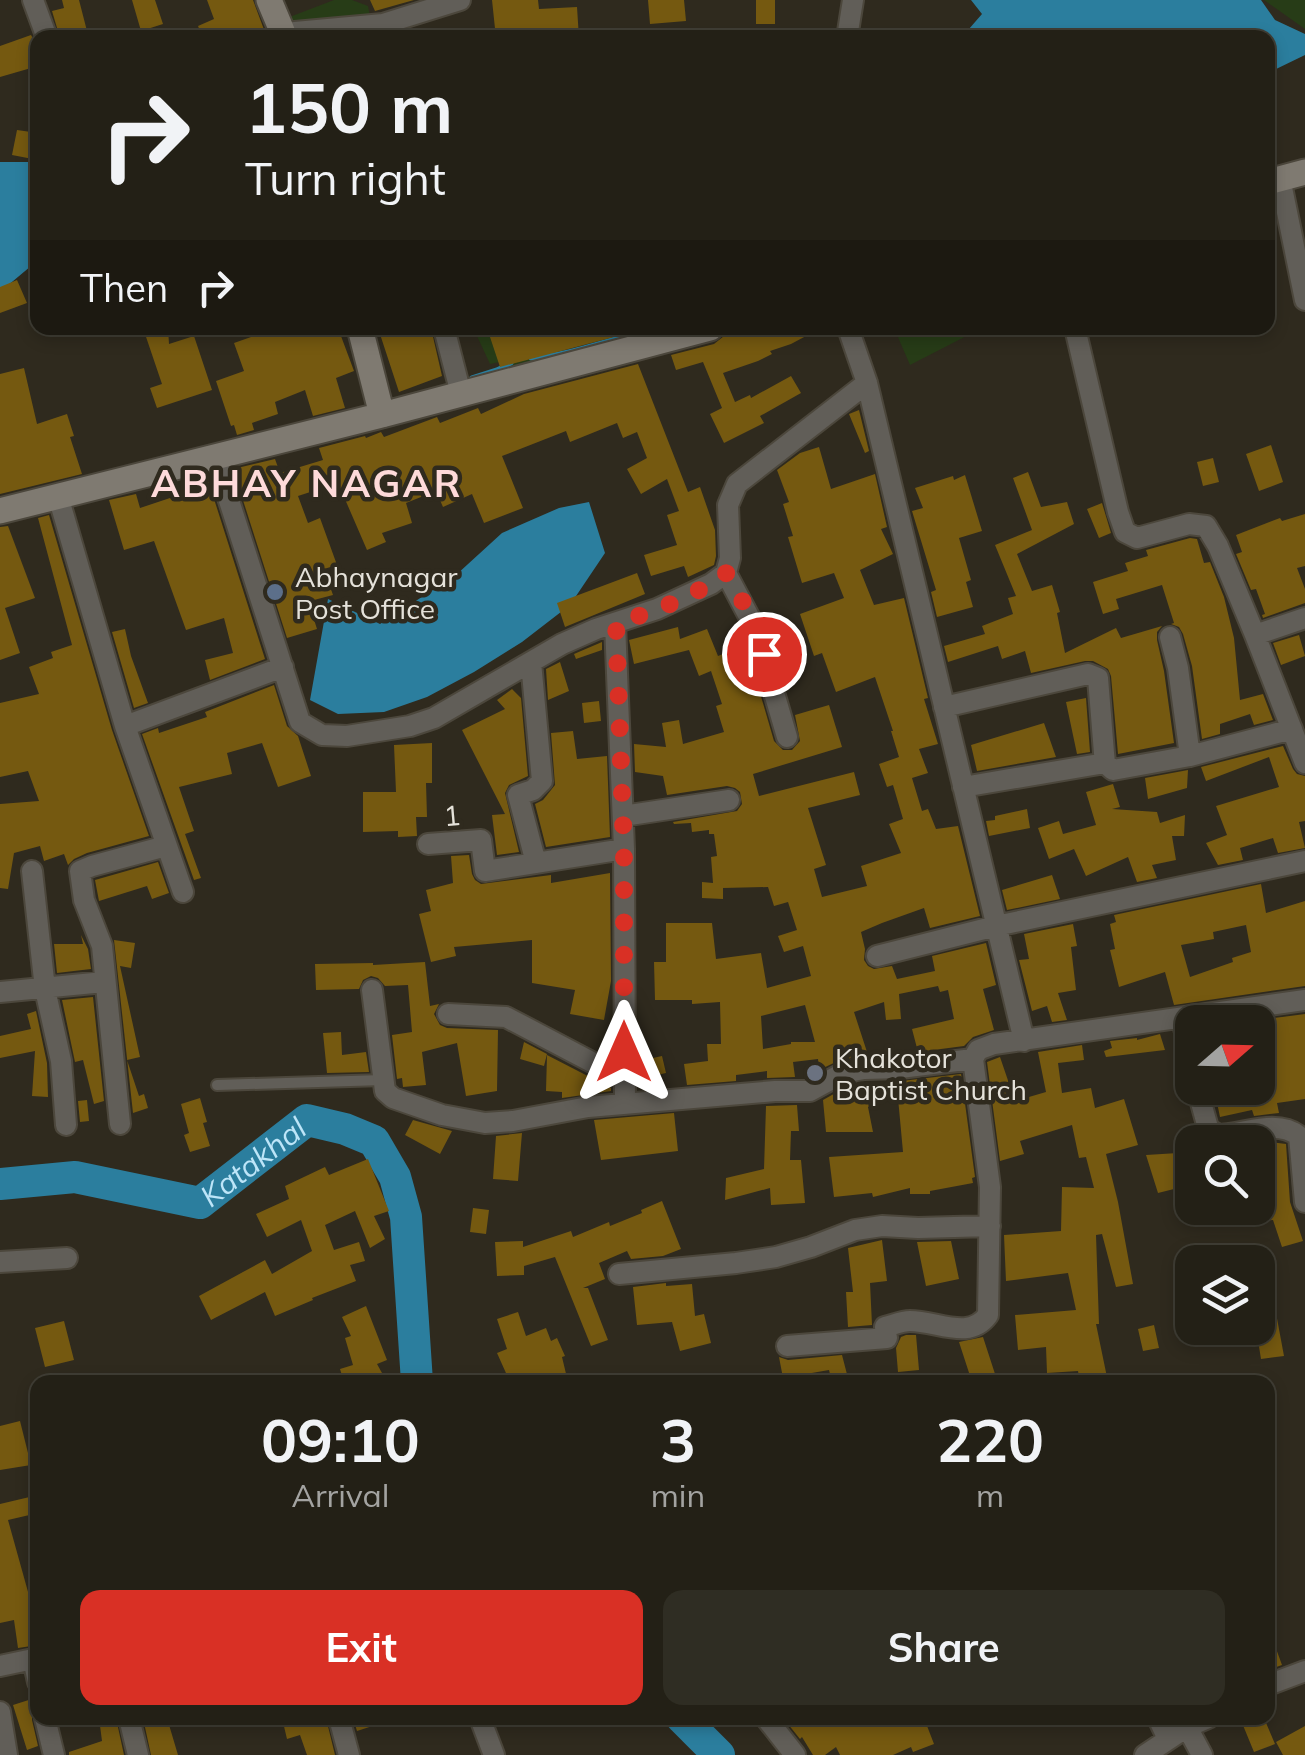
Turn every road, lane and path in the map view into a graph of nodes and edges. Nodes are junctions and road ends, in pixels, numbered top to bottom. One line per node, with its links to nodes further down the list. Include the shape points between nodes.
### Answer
1 (34, 0): 5 (street)
2 (269, 0): 6 (street)
3 (460, 0): 7 (street)
4 (853, 0): 8 (street)
5 (44, 30)
6 (282, 30)
7 (386, 30)
8 (848, 30)
9 (1284, 177): 10 (street)
10 (1305, 300)
11 (362, 335): 18 (street)
12 (446, 335): 17 (street)
13 (684, 335): 17 (street)
14 (850, 335): 16 (street)
15 (1077, 335): 25 (street, via 1125,532 1137,538 1206,526)
16 (867, 384): 22 (street, via 737,484 728,506); 29 (street)
17 (461, 394): 18 (street)
18 (382, 415): 19 (street)
19 (216, 457): 20 (street); 28 (street)
20 (58, 496): 21 (street); 30 (street)
21 (0, 512)
22 (726, 573): 24 (street); 32 (street, via 755,628)
23 (1305, 618): 25 (street)
24 (616, 623): 27 (street); 38 (street)
25 (1255, 635): 31 (street)
26 (1170, 638): 33 (street)
27 (531, 662): 28 (street, via 434,718 347,736 322,735 300,722); 43 (street, via 542,782 518,795)
28 (283, 667): 30 (street)
29 (944, 707): 34 (street, via 1088,674 1098,678); 36 (street)
30 (125, 726): 40 (street)
31 (1292, 729): 33 (street); 35 (street)
32 (787, 737)
33 (1190, 756): 34 (street, via 1124,769)
34 (1106, 763): 36 (street)
35 (1305, 763)
36 (963, 787): 46 (street)
37 (729, 800): 38 (street)
38 (623, 816): 41 (street)
39 (428, 844): 43 (street, 1, via 480,840 485,871)
40 (166, 846): 45 (street); 48 (street, via 80,871 102,946)
41 (624, 850): 43 (street); 58 (street)
42 (1305, 861): 46 (street)
43 (536, 863)
44 (32, 871): 49 (street)
45 (183, 892)
46 (996, 926): 47 (street); 56 (street)
47 (877, 956)
48 (104, 982): 49 (street); 63 (street)
49 (45, 989): 51 (street); 64 (street)
50 (372, 990): 59 (street)
51 (0, 992)
52 (1305, 1000): 53 (street)
53 (1271, 1005)
54 (448, 1014): 58 (street, via 506,1017)
55 (1175, 1019): 56 (street)
56 (1024, 1041): 57 (street, via 994,1044)
57 (973, 1059): 61 (street, via 864,1068 810,1090); 66 (street)
58 (624, 1079): 61 (street)
59 (383, 1080): 60 (lane); 61 (street, via 393,1098 484,1122)
60 (216, 1085)
61 (625, 1104)
62 (1202, 1105): 65 (street, via 1216,1136 1276,1128 1299,1136)
63 (120, 1124)
64 (66, 1125)
65 (1305, 1202)
66 (990, 1226): 69 (street, via 882,1226 776,1257); 70 (street, via 988,1315 980,1325 909,1321 886,1326 887,1338)
67 (67, 1258): 68 (street)
68 (0, 1262)
69 (619, 1274)
70 (786, 1346)
71 (30, 1660): 72 (street)
72 (0, 1666)
73 (1305, 1671): 74 (street)
74 (1275, 1682)
75 (0, 1712): 85 (street)
76 (47, 1725): 86 (street)
77 (131, 1725): 87 (street)
78 (341, 1725): 88 (street)
79 (483, 1725): 89 (street)
80 (771, 1725): 90 (street)
81 (1161, 1725): 84 (street)
82 (1192, 1725): 83 (street)
83 (1187, 1727): 84 (street); 92 (street)
84 (1168, 1739): 91 (street)
85 (7, 1755)
86 (54, 1755)
87 (138, 1755)
88 (349, 1755)
89 (494, 1755)
90 (795, 1755)
91 (1144, 1755)
92 (1202, 1755)

